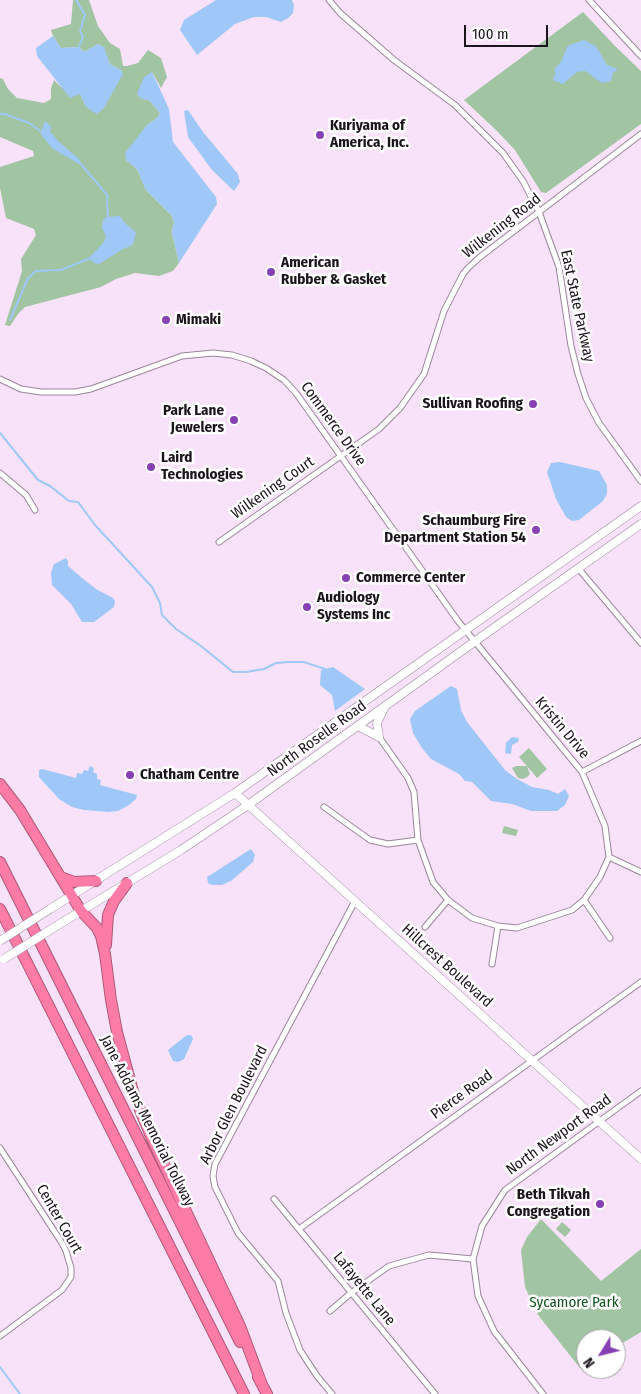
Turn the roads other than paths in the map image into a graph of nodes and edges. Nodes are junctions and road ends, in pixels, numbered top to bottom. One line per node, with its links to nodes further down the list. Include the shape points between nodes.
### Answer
1 (329, 0): 5 (street, East State Parkway, via 394,60 455,105 504,153)
2 (589, 0): 3 (street)
3 (641, 56)
4 (641, 134): 5 (street, Wilkening Road)
5 (540, 212): 7 (street, Wilkening Road, via 480,257 463,274 444,310 424,374 400,408 379,429); 9 (street, East State Parkway, via 559,267 571,343 586,398 599,423)
6 (0, 379): 7 (street, Commerce Drive, via 21,389 76,392 182,356 213,353 232,356 257,363 284,380)
7 (341, 455): 13 (street, Wilkening Court); 15 (street, Commerce Drive)
8 (0, 473): 11 (street, via 26,495)
9 (641, 480)
10 (641, 506): 15 (main road, North Roselle Road)
11 (35, 510)
12 (641, 524): 14 (main road, North Roselle Road)
13 (219, 542)
14 (578, 568): 16 (main road, North Roselle Road); 17 (street)
15 (465, 630): 16 (street, Kristin Drive); 24 (main road, North Roselle Road)
16 (474, 642): 18 (main road, North Roselle Road); 22 (street, Kristin Drive)
17 (641, 643)
18 (384, 707): 19 (main road, North Roselle Road); 20 (main road, via 377,723)
19 (358, 726): 20 (main road); 25 (main road, North Roselle Road)
20 (379, 737): 27 (street, via 414,792)
21 (641, 741): 22 (street)
22 (582, 772): 28 (street, Kristin Drive, via 605,826)
23 (0, 784): 31 (highway)
24 (235, 793): 25 (main road, Hillcrest Boulevard); 32 (main road, North Roselle Road)
25 (248, 805): 33 (main road, North Roselle Road); 37 (main road, Hillcrest Boulevard)
26 (324, 808): 27 (street, via 370,840 388,844)
27 (418, 840): 35 (street, via 433,882)
28 (610, 857): 30 (street); 36 (street)
29 (0, 862): 59 (highway, Jane Addams Memorial Tollway)
30 (641, 872)
31 (61, 877): 32 (highway, via 74,882); 34 (highway)
32 (96, 881): 34 (main road, North Roselle Road)
33 (127, 883): 39 (main road, North Roselle Road); 44 (highway, via 108,914)
34 (72, 896): 39 (highway); 43 (main road, North Roselle Road, bridge)
35 (448, 900): 40 (street, via 472,918); 41 (street)
36 (584, 900): 40 (street, via 572,910 517,928); 42 (street)
37 (355, 901): 48 (main road, Hillcrest Boulevard); 62 (street, Arbor Glen Boulevard, via 217,1161 213,1176 238,1233 278,1281 300,1350)
38 (0, 910): 60 (highway)
39 (82, 911): 44 (highway, via 97,928); 45 (main road, North Roselle Road, bridge)
40 (498, 926): 46 (street)
41 (425, 927)
42 (610, 938)
43 (0, 941)
44 (105, 954): 59 (highway, via 117,1032 134,1095 240,1326)
45 (2, 960)
46 (492, 964)
47 (641, 982): 48 (street, Pierce Road)
48 (531, 1060): 50 (main road, Hillcrest Boulevard); 54 (street, Pierce Road)
49 (641, 1091): 50 (street, North Newport Road)
50 (599, 1121): 52 (main road, Hillcrest Boulevard); 55 (street, North Newport Road, via 505,1190 482,1226)
51 (0, 1148): 58 (street, Center Court, via 62,1243 72,1268 62,1290)
52 (641, 1159)
53 (274, 1199): 54 (street, Lafayette Lane)
54 (299, 1228): 56 (street, Lafayette Lane)
55 (474, 1259): 56 (street, via 429,1255 389,1266); 64 (street, North Newport Road, via 478,1296 494,1331)
56 (351, 1293): 57 (street); 63 (street, Lafayette Lane)
57 (330, 1312)
58 (0, 1336)
59 (261, 1382): 61 (highway, Jane Addams Memorial Tollway)
60 (244, 1394)
61 (267, 1394)
62 (332, 1394)
63 (435, 1394)
64 (544, 1394)

